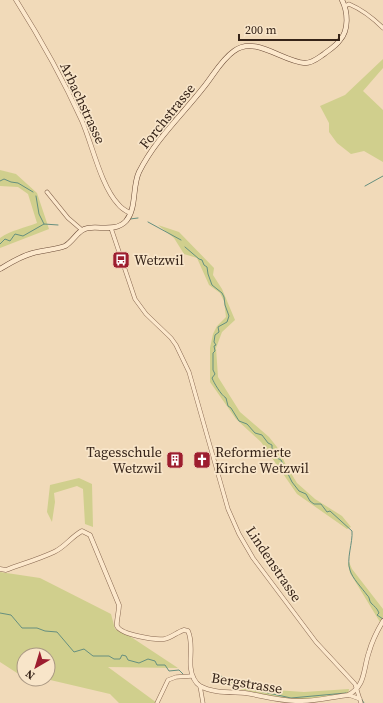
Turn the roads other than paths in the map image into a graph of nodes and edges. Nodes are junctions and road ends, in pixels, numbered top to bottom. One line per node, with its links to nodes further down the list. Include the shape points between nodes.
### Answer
1 (16, 0): 6 (street, Arbachstrasse, via 82,122 111,196 118,205)
2 (342, 0): 3 (main road, Forchstrasse)
3 (345, 6): 4 (street, via 349,4 370,14); 6 (main road, Forchstrasse, via 346,22 342,37 313,62 300,62 251,46 239,48 231,53 167,130 145,162 137,177)
4 (383, 28)
5 (46, 192): 8 (street)
6 (130, 213): 7 (main road, via 122,224)
7 (111, 228): 8 (main road); 14 (street, Lindenstrasse, via 135,299 146,314 171,338 189,372 228,509 239,534 253,558 316,642)
8 (82, 230): 9 (main road, via 67,245 26,255)
9 (0, 269)
10 (0, 569): 12 (street, Bergstrasse, via 6,570 55,552 65,546 74,535 86,532 90,535 119,605 118,628 128,634 163,639 184,630 188,631 191,638)
11 (383, 622): 14 (street, via 372,642 363,680)
12 (192, 676): 13 (street, Bergstrasse); 17 (street, via 168,680)
13 (200, 686): 15 (street, Bergstrasse, via 300,702); 18 (street)
14 (356, 688): 15 (street); 16 (street, Lindenstrasse)
15 (349, 695): 16 (street)
16 (360, 701)
17 (157, 703)
18 (203, 703)

